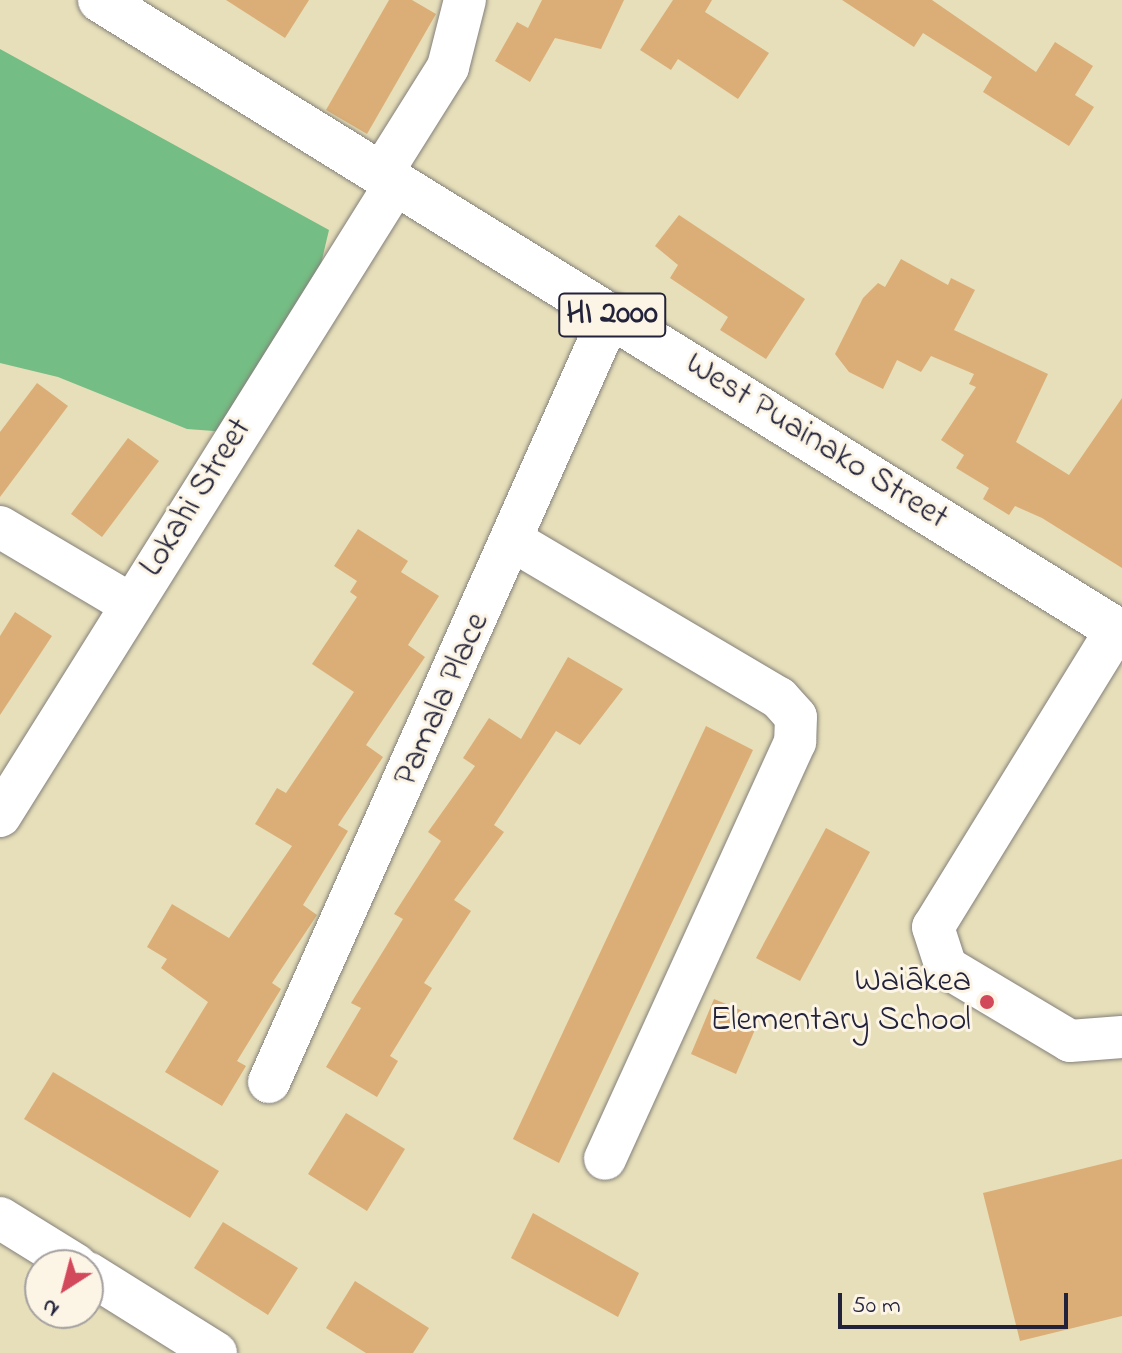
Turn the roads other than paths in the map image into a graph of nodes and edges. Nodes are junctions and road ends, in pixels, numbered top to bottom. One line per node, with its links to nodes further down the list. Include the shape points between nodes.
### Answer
1 (100, 0): 3 (highway, West Puainako Street / HI 2000)
2 (465, 0): 3 (street, Lokahi Street, via 448,67)
3 (389, 178): 4 (highway, West Puainako Street / HI 2000); 7 (street, Lokahi Street)
4 (611, 314): 6 (street, Pamala Place); 8 (highway, West Puainako Street / HI 2000)
5 (0, 527): 7 (street)
6 (515, 542): 11 (street, Pamala Place); 12 (street, via 779,698 796,717 795,742)
7 (130, 604): 9 (street, Lokahi Street)
8 (1119, 632): 10 (street, via 933,927 946,967 1070,1041)
9 (0, 816)
10 (1122, 1037)
11 (269, 1082)
12 (605, 1159)
13 (0, 1218): 14 (street)
14 (50, 1249)
15 (104, 1283): 16 (street)
16 (216, 1353)

